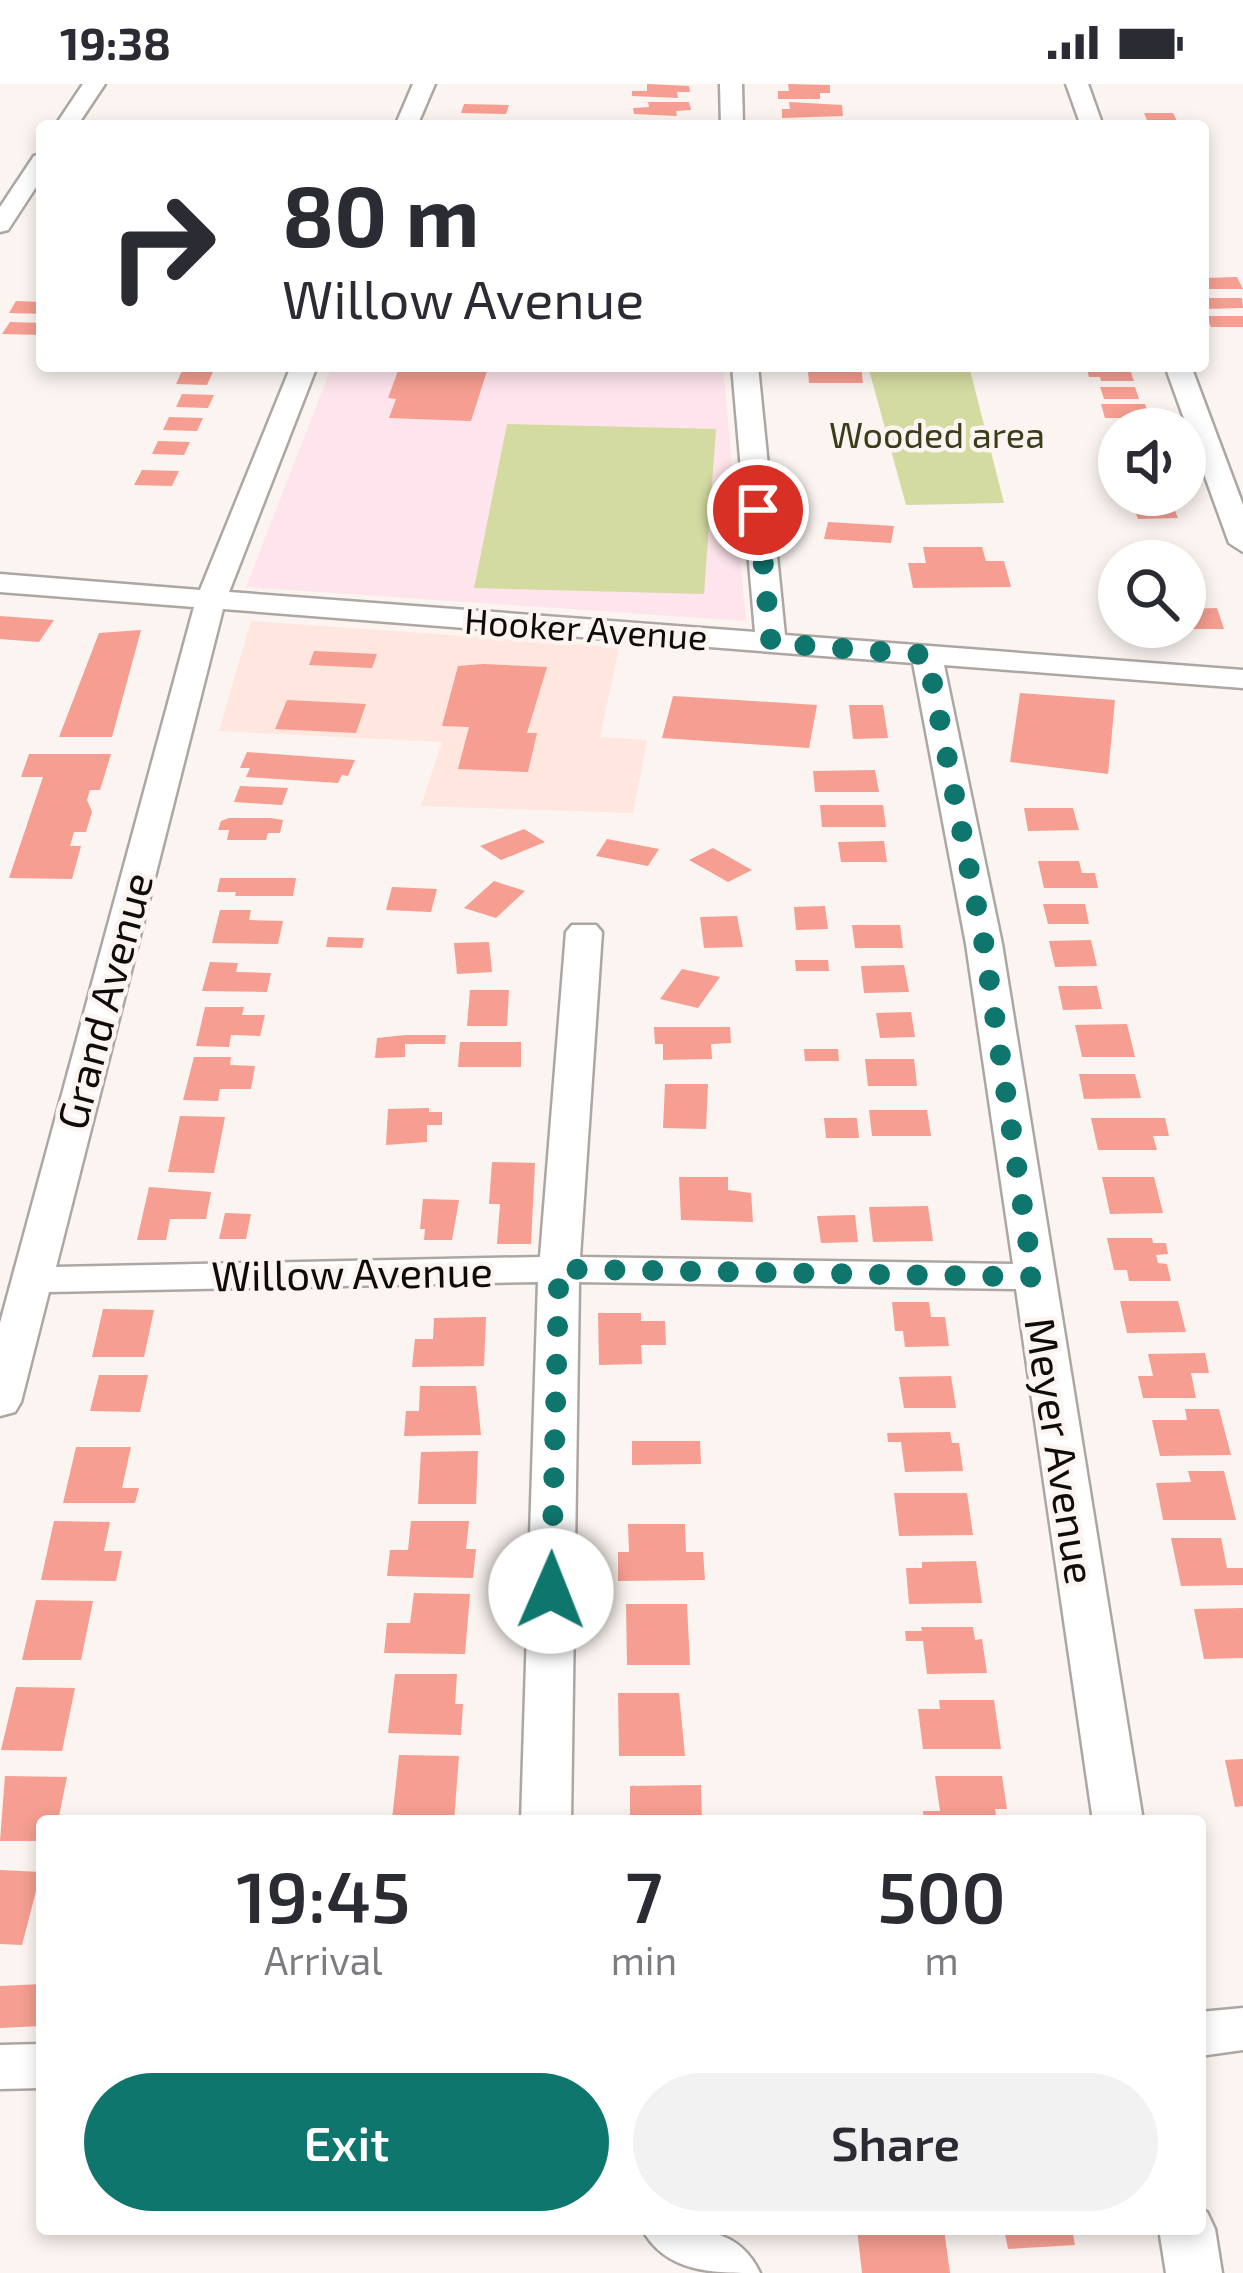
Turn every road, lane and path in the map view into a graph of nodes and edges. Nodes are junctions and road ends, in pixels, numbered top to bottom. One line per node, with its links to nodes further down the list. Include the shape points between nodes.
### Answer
1 (94, 84): 5 (street)
2 (424, 84): 6 (street)
3 (731, 84): 7 (street)
4 (1077, 84): 8 (street)
5 (69, 120)
6 (409, 120)
7 (732, 120)
8 (1090, 120)
9 (22, 189): 10 (street)
10 (0, 225)
11 (302, 372): 16 (street, Grand Avenue)
12 (746, 372): 17 (street)
13 (1180, 372): 14 (street)
14 (1243, 543)
15 (0, 584): 16 (street, Hooker Avenue)
16 (211, 600): 17 (street, Hooker Avenue); 23 (street, Grand Avenue)
17 (771, 643): 18 (street, Hooker Avenue)
18 (927, 655): 19 (street, Hooker Avenue); 22 (street, Meyer Avenue, via 984,944)
19 (1243, 680)
20 (584, 932): 21 (street)
21 (559, 1269): 22 (street, Willow Avenue); 23 (street, Willow Avenue); 25 (street)
22 (1033, 1277): 26 (street, Meyer Avenue)
23 (32, 1280): 24 (street, Grand Avenue)
24 (0, 1402)
25 (546, 1815)
26 (1117, 1815)
27 (1243, 2029): 28 (street)
28 (1206, 2034)
29 (36, 2066): 30 (street)
30 (0, 2067)
31 (678, 2235): 33 (street)
32 (1187, 2235): 34 (street)
33 (732, 2273)
34 (1194, 2273)

